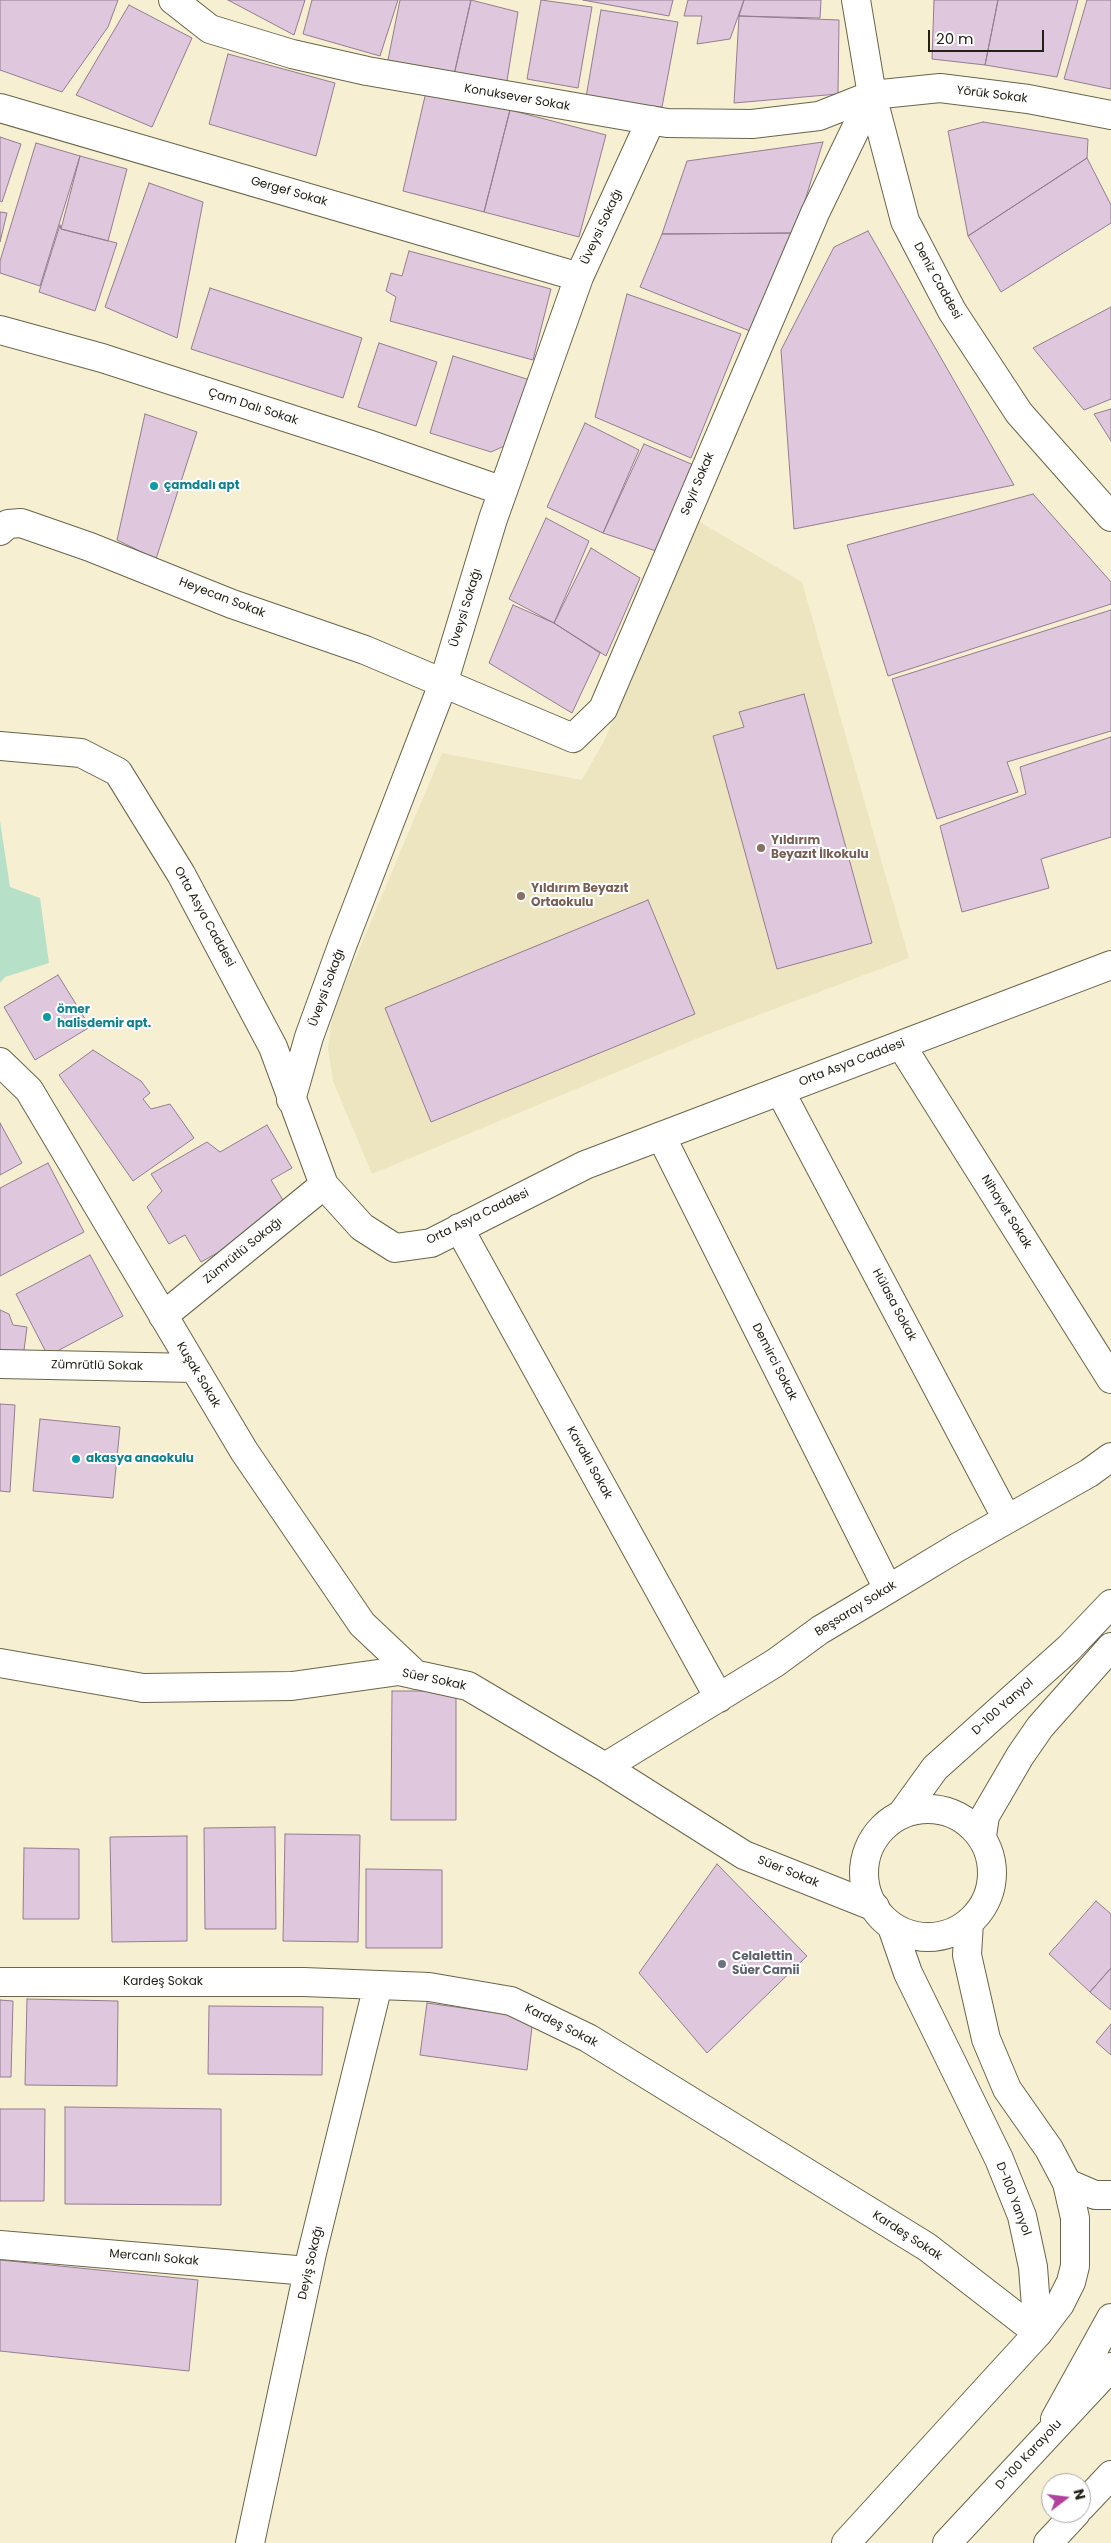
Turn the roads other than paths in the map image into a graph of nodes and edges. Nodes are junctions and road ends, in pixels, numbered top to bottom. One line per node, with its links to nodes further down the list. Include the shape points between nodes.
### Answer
1 (173, 0): 6 (main road, Konuksever Sokak, via 210,29 292,54 367,71)
2 (856, 0): 3 (main road, Deniz Caddesi)
3 (872, 95): 5 (main road, Yörük Sokak, via 940,88); 6 (main road, Konuksever Sokak, via 819,116 752,124); 10 (main road, Deniz Caddesi, via 905,222 952,311 1019,413); 12 (main road, Seyir Sokak, via 812,222 603,709 573,738)
4 (0, 108): 7 (main road, Gergef Sokak)
5 (1111, 115)
6 (650, 120): 7 (main road, Üveysi Sokağı)
7 (579, 277): 9 (main road, Üveysi Sokağı)
8 (0, 330): 9 (main road, Çam Dalı Sokak, via 121,364)
9 (503, 491): 12 (main road, Üveysi Sokağı)
10 (1111, 517)
11 (0, 531): 12 (main road, Heyecan Sokak, via 8,524 21,523 232,604 365,650)
12 (443, 684): 18 (main road, Üveysi Sokağı, via 342,946 309,1037)
13 (0, 746): 18 (main road, Orta Asya Caddesi, via 81,754 118,772 181,874 232,968 273,1047)
14 (1111, 965): 15 (main road, Orta Asya Caddesi)
15 (901, 1045): 17 (main road, Orta Asya Caddesi); 25 (main road, Nihayet Sokak)
16 (0, 1062): 22 (main road, Kuşak Sokak, via 29,1090)
17 (780, 1091): 19 (main road, Orta Asya Caddesi); 27 (main road, Hülasa Sokak)
18 (291, 1100): 20 (main road, Orta Asya Caddesi)
19 (661, 1136): 21 (main road, Orta Asya Caddesi, via 585,1165); 28 (main road, Demirci Sokak)
20 (324, 1185): 21 (main road, Orta Asya Caddesi, via 362,1227 396,1248 431,1243); 22 (main road, Zümrütlü Sokağı)
21 (459, 1228): 33 (main road, Kavaklı Sokak)
22 (163, 1316): 24 (main road, Kuşak Sokak)
23 (0, 1364): 24 (main road, Zümrütlü Sokak)
24 (194, 1368): 32 (main road, Kuşak Sokak, via 244,1451 362,1624)
25 (1111, 1379)
26 (1111, 1457): 27 (main road, Beşsaray Sokak)
27 (1007, 1519): 28 (main road, Beşsaray Sokak)
28 (888, 1589): 33 (main road, Beşsaray Sokak)
29 (1111, 1604): 35 (main road, D-100 Yanyol, via 1069,1648 935,1768)
30 (1111, 1647): 36 (main road, via 1040,1727 1020,1756 985,1816)
31 (0, 1663): 32 (main road, Süer Sokak, via 143,1688 292,1686 399,1671)
32 (416, 1675): 34 (main road, Süer Sokak, via 468,1686)
33 (719, 1698): 34 (main road, Beşsaray Sokak)
34 (606, 1767): 37 (main road, Süer Sokak, via 744,1854)
35 (901, 1814): 36 (main road, via 920,1809 940,1810 960,1817); 37 (main road, via 882,1828 864,1866 866,1888)
36 (982, 1836): 38 (main road, via 992,1867 991,1888 982,1907)
37 (884, 1917): 38 (main road, via 909,1934 930,1936 951,1932); 46 (main road, D-100 Yanyol, via 1022,2216 1033,2267)
38 (969, 1922): 41 (main road, via 966,1955 986,2039 1007,2089 1049,2149)
39 (0, 1982): 40 (main road, Kardeş Sokak)
40 (378, 1985): 44 (main road, Deyiş Sokağı); 46 (main road, Kardeş Sokak, via 429,1987 511,2001 588,2038 927,2247)
41 (1067, 2183): 42 (main road, via 1095,2195); 46 (main road, via 1075,2218 1075,2266 1060,2304)
42 (1111, 2195)
43 (0, 2245): 44 (main road, Mercanlı Sokak)
44 (308, 2271): 52 (main road, Deyiş Sokağı)
45 (1111, 2318): 48 (main road)
46 (1038, 2333): 53 (main road)
47 (1111, 2367): 48 (main road, D-100 Karayolu)
48 (1044, 2439): 54 (main road, D-100 Karayolu)
49 (1111, 2475): 50 (main road)
50 (1091, 2496)
51 (1067, 2523): 55 (main road)
52 (250, 2543)
53 (846, 2543)
54 (947, 2543)
55 (1048, 2543)

